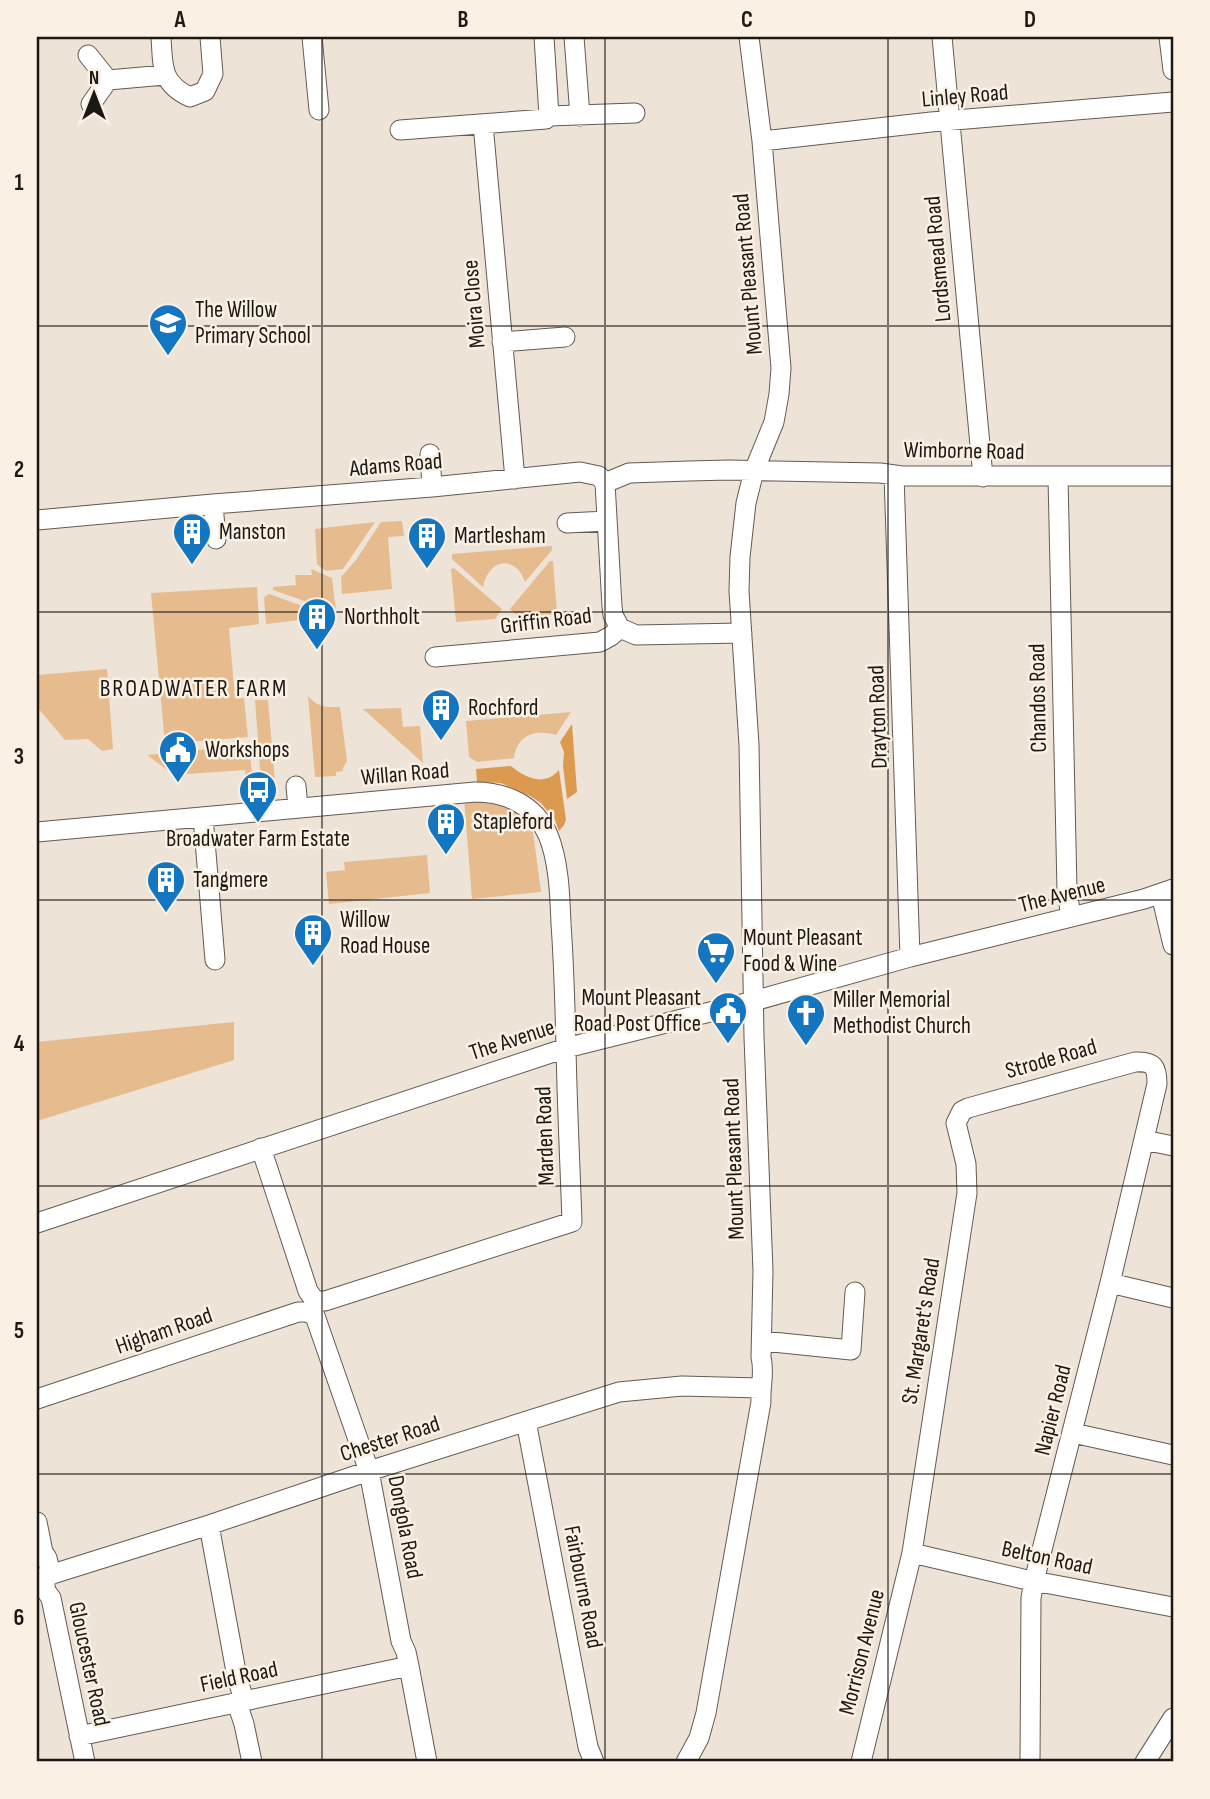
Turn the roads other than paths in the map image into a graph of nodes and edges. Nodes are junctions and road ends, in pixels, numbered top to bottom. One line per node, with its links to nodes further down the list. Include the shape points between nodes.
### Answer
1 (161, 37): 11 (street)
2 (210, 37): 11 (street, via 213,74 205,90 190,97)
3 (312, 37): 15 (street)
4 (544, 37): 17 (street)
5 (574, 37): 18 (street)
6 (749, 37): 22 (street, Mount Pleasant Road)
7 (942, 37): 19 (street, Lordsmead Road)
8 (1169, 37): 10 (street)
9 (88, 55): 12 (street)
10 (1173, 70)
11 (166, 75): 12 (street)
12 (108, 79): 14 (street)
13 (1173, 102): 19 (street, Linley Road)
14 (91, 104)
15 (319, 110)
16 (635, 113): 18 (street)
17 (550, 116): 18 (street); 20 (street)
18 (580, 116)
19 (950, 121): 22 (street, Linley Road); 30 (street, Lordsmead Road)
20 (482, 124): 21 (street); 24 (street, Moira Close)
21 (400, 130)
22 (762, 141): 27 (street, Mount Pleasant Road, via 781,368 774,422)
23 (565, 337): 24 (street)
24 (502, 342): 32 (street, Moira Close)
25 (430, 454): 34 (street)
26 (729, 470): 27 (street); 33 (street, via 629,473); 35 (street)
27 (754, 471): 28 (street, Wimborne Road); 35 (street, Mount Pleasant Road)
28 (898, 476): 30 (street, Wimborne Road); 51 (street, Drayton Road)
29 (1173, 476): 31 (street, Wimborne Road)
30 (983, 477): 31 (street, Wimborne Road)
31 (1058, 477): 49 (street, Chandos Road)
32 (515, 479): 33 (street, Adams Road, via 580,472 599,476); 34 (street, Adams Road)
33 (605, 483): 38 (street)
34 (432, 486): 36 (street, Adams Road)
35 (746, 502): 42 (street, Mount Pleasant Road, via 740,557)
36 (213, 504): 37 (street, Adams Road); 40 (street)
37 (37, 520)
38 (607, 521): 39 (street); 41 (street, via 611,606)
39 (567, 523)
40 (216, 539)
41 (620, 628): 42 (street, Griffin Road, via 636,635); 43 (street, Griffin Road, via 600,642)
42 (742, 633): 53 (street, Mount Pleasant Road)
43 (435, 657)
44 (296, 786): 45 (street)
45 (298, 808): 46 (street, Willan Road); 54 (street, Willan Road, via 475,792 502,795 527,807 548,836 557,872)
46 (203, 817): 47 (street, Willan Road); 52 (street)
47 (37, 832)
48 (1159, 894): 49 (street, The Avenue); 50 (street)
49 (1071, 918): 51 (street, The Avenue)
50 (1173, 945)
51 (910, 957): 53 (street, The Avenue)
52 (215, 960)
53 (754, 1000): 54 (street, The Avenue); 66 (street, Mount Pleasant Road)
54 (566, 1048): 59 (street, The Avenue); 60 (street, Marden Road)
55 (1157, 1073): 56 (street, Strode Road, via 1150,1063 1135,1062 968,1108); 57 (street, Napier Road)
56 (958, 1117): 75 (street, St. Margaret's Road, via 967,1193)
57 (1144, 1140): 58 (street); 62 (street, Napier Road)
58 (1173, 1146)
59 (261, 1148): 61 (street, The Avenue); 65 (street, Dongola Road)
60 (572, 1222): 65 (street, Higham Road)
61 (37, 1223)
62 (1110, 1283): 64 (street); 70 (street, Napier Road)
63 (855, 1292): 66 (street, via 851,1350)
64 (1173, 1298)
65 (311, 1306): 68 (street, Higham Road); 72 (street, Dongola Road)
66 (762, 1341): 67 (street, Mount Pleasant Road)
67 (760, 1388): 69 (street, Chester Road, via 682,1386 619,1392); 87 (street, Mount Pleasant Road, via 706,1713)
68 (37, 1399)
69 (526, 1421): 72 (street, Chester Road); 86 (street, Fairbourne Road)
70 (1073, 1433): 71 (street); 77 (street, Napier Road)
71 (1173, 1455)
72 (369, 1471): 74 (street, Chester Road); 79 (street, Dongola Road)
73 (37, 1522): 76 (street, Gloucester Road)
74 (209, 1525): 76 (street, Chester Road); 80 (street)
75 (912, 1553): 77 (street, Belton Road); 88 (street, Morrison Avenue)
76 (47, 1576): 82 (street, Gloucester Road, via 46,1591)
77 (1034, 1581): 78 (street, Belton Road); 89 (street, Napier Road)
78 (1173, 1607)
79 (409, 1666): 80 (street, Field Road); 85 (street, Dongola Road)
80 (241, 1701): 82 (street, Field Road); 84 (street)
81 (1173, 1718): 90 (street)
82 (79, 1736): 83 (street, Gloucester Road)
83 (85, 1762)
84 (252, 1762)
85 (427, 1762)
86 (594, 1762)
87 (686, 1762)
88 (861, 1762)
89 (1030, 1762)
90 (1145, 1762)

